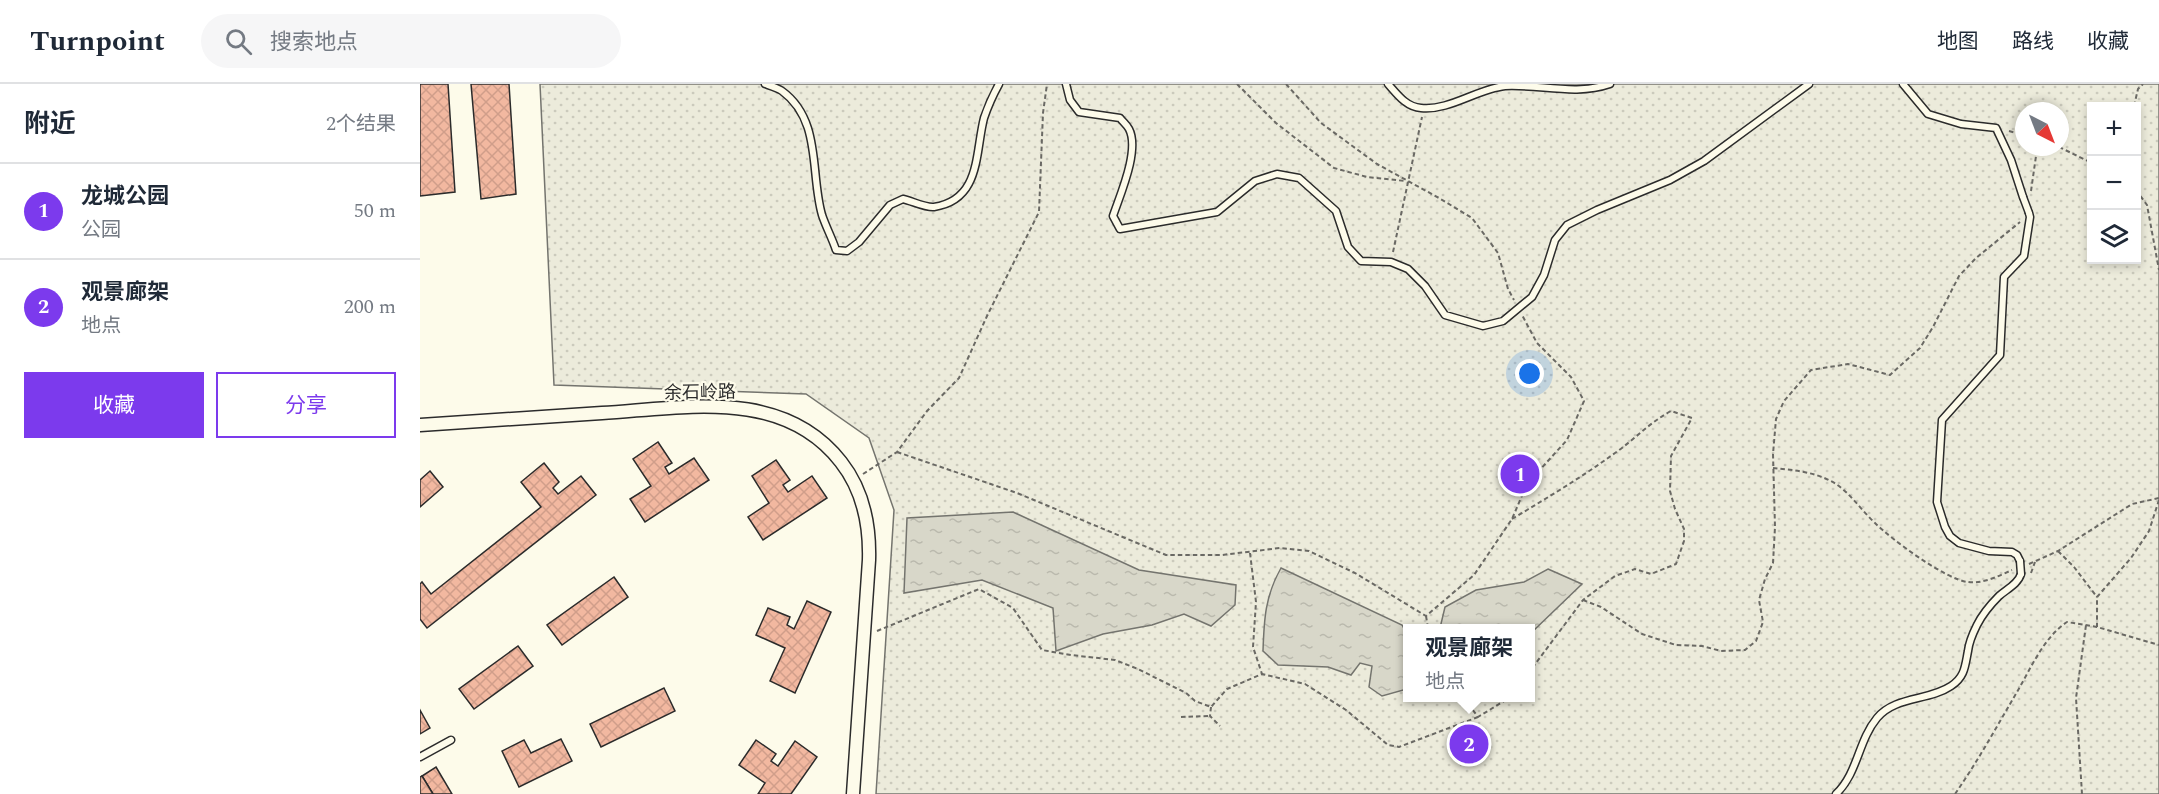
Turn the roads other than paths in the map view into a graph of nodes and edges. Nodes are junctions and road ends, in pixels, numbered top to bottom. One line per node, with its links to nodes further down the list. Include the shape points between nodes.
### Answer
1 (765, 84): 2 (lane, via 782,91 803,114 813,145 822,215 836,250 847,251 890,205 903,199 933,208 957,199 973,179 984,119)
2 (999, 84)
3 (1066, 84): 6 (lane, via 1070,100 1079,112 1120,118 1130,131 1129,172 1113,216 1120,229 1217,212 1256,181 1277,174 1299,178 1336,211 1348,247 1361,261 1390,262 1408,269 1445,315 1483,326 1503,321 1532,297 1555,240 1567,225 1670,180)
4 (1388, 84): 5 (lane, via 1407,103 1423,108 1507,86 1573,89)
5 (1610, 84)
6 (1809, 84)
7 (1903, 84): 12 (lane, bridge, via 1928,114 1996,129 2030,217 2024,256 2004,277 2000,355 1942,420 1937,502 1950,536 1959,543 1989,551 2012,552 2020,561 2021,574 1977,624 1958,681 1948,688 1898,703 1878,717 1865,737 1845,786)
8 (420, 425): 11 (street, 余石岭路, via 707,407 778,416 809,431 835,454 853,481 865,511 870,544)
9 (451, 740): 10 (lane)
10 (420, 758)
11 (853, 794)
12 (1836, 794)

